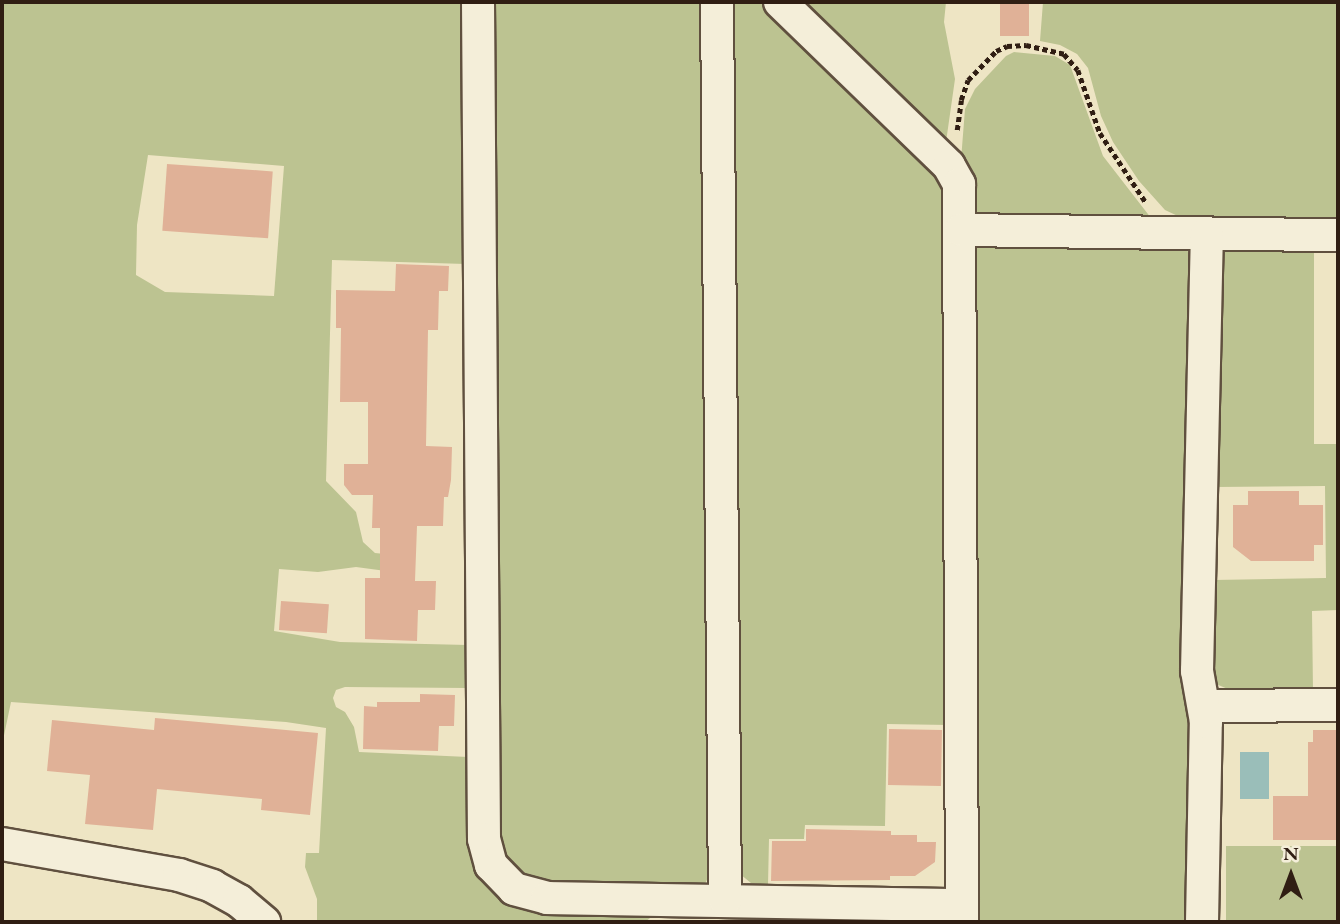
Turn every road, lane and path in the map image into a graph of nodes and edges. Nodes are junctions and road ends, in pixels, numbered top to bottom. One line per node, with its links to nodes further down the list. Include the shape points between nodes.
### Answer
1 (478, 2): 12 (street, via 480,541 487,853 501,877 530,895)
2 (717, 2): 12 (street)
3 (780, 2): 4 (street)
4 (949, 166): 5 (street, via 960,184); 6 (path, via 955,158 961,100 973,74 1007,46 1051,50 1063,54 1078,70 1100,133 1138,192)
5 (961, 230): 6 (street); 13 (street, via 957,259 961,288)
6 (1173, 233): 7 (street)
7 (1207, 234): 8 (street); 10 (street, via 1197,671)
8 (1338, 235)
9 (1338, 705): 10 (street)
10 (1205, 706): 15 (street)
11 (2, 844): 14 (street, via 179,875 212,886)
12 (725, 900): 13 (street)
13 (962, 913)
14 (264, 922)
15 (1202, 922)

